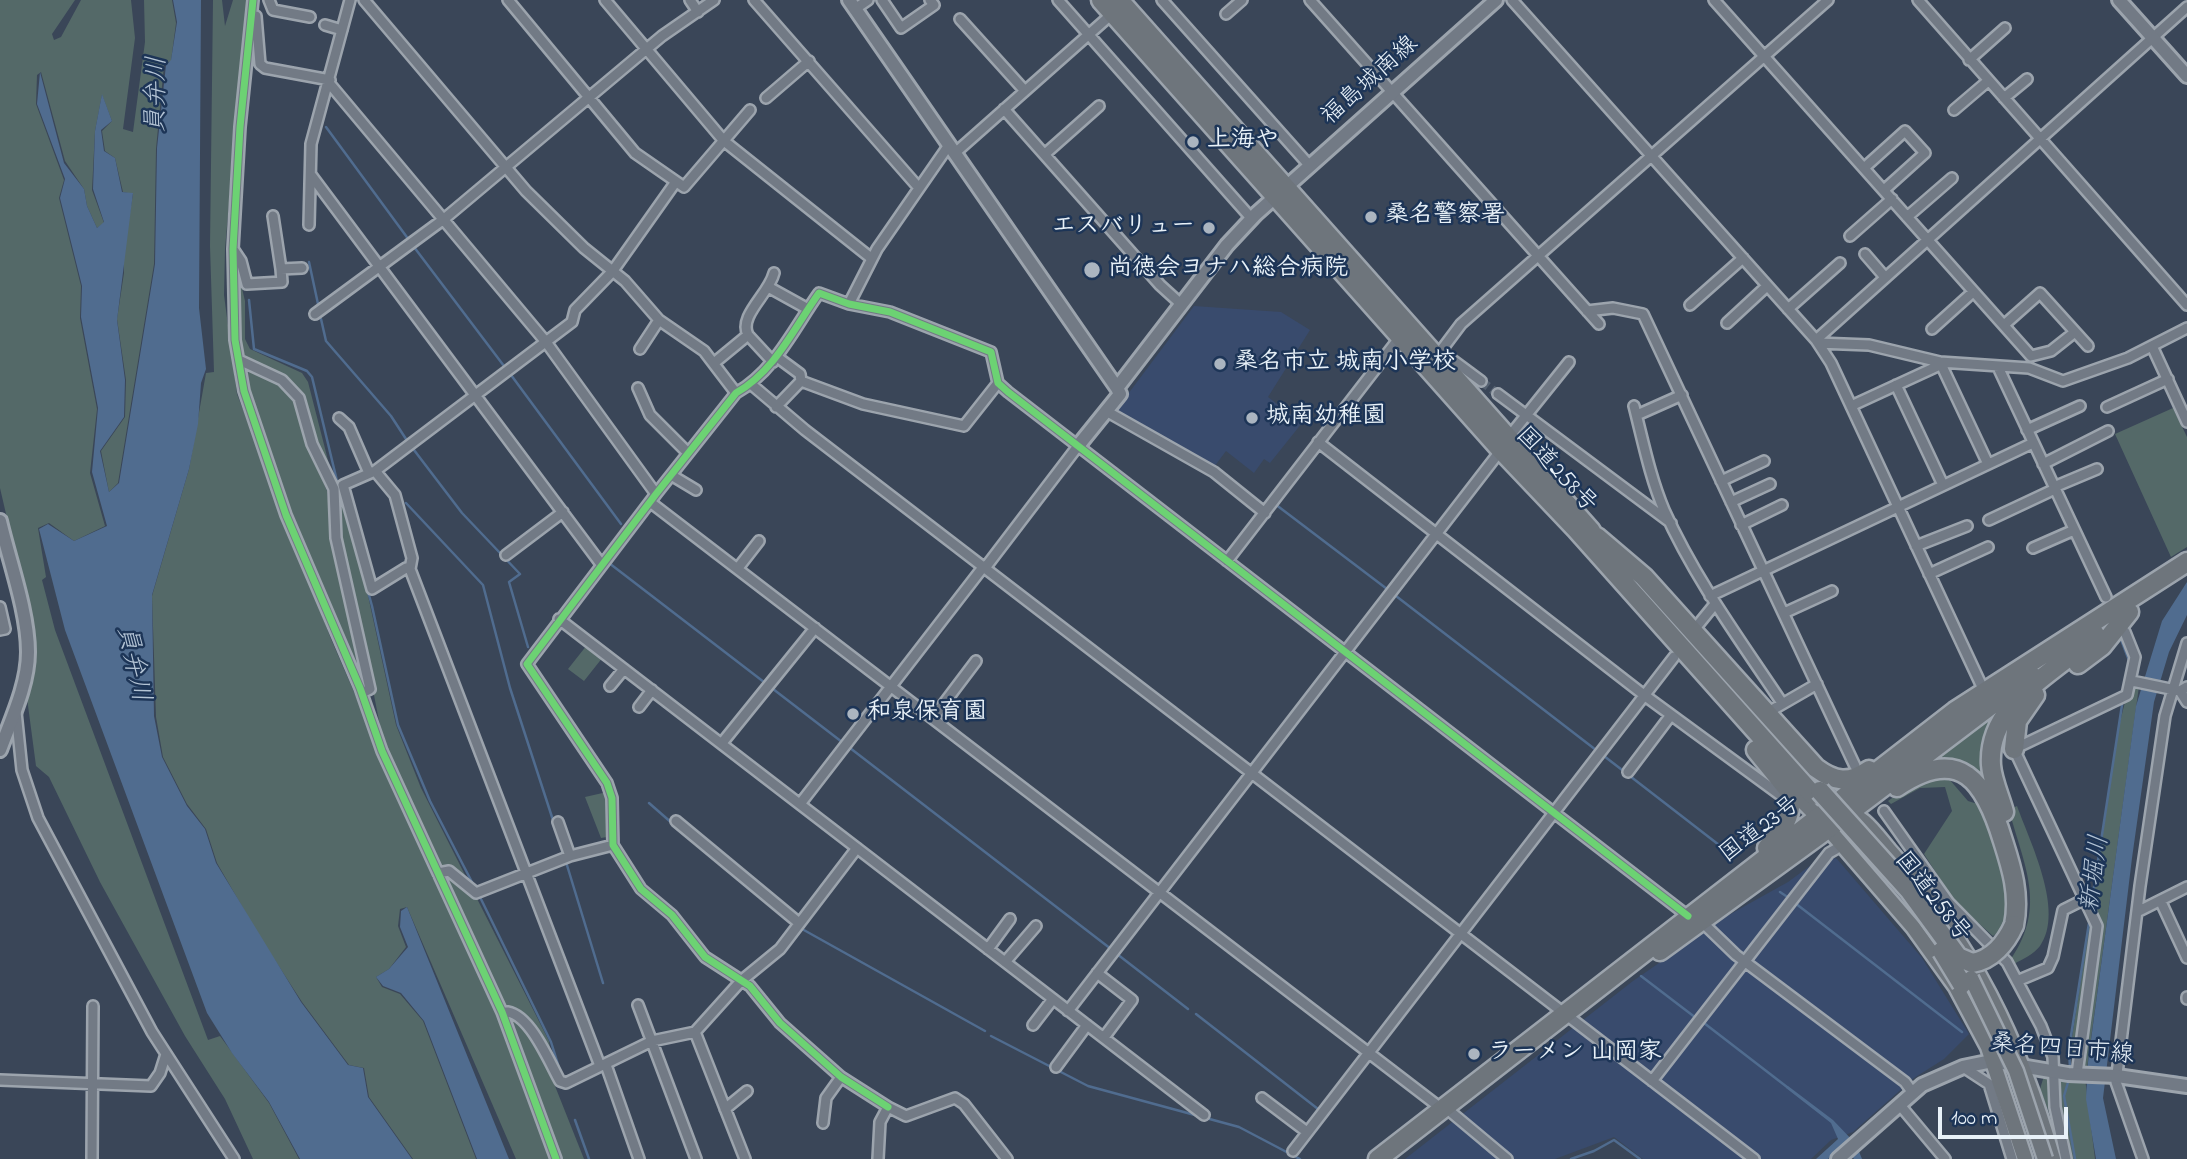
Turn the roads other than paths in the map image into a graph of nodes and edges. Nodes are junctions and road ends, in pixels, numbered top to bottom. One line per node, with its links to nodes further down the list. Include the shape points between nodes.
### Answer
1 (254, 0): 41 (street, via 260,64); 74 (street)
2 (269, 0): 28 (street, via 273,10)
3 (350, 0): 32 (street)
4 (364, 0): 58 (street)
5 (509, 0): 45 (street)
6 (606, 0): 35 (street)
7 (690, 0): 26 (street)
8 (715, 0): 26 (street)
9 (754, 0): 38 (street)
10 (868, 0): 24 (street)
11 (881, 0): 12 (street, via 901,28 933,5)
12 (930, 0)
13 (1058, 0): 33 (street)
14 (1161, 0): 57 (street)
15 (1242, 0): 27 (street)
16 (1310, 0): 44 (street)
17 (1496, 0): 44 (main road, 福島城南線)
18 (1512, 0): 56 (street)
19 (1714, 0): 36 (street)
20 (1828, 0): 36 (street)
21 (2119, 0): 34 (main road)
22 (1923, 2): 37 (street)
23 (1117, 3): 33 (street); 64 (highway, 国道258号)
24 (852, 4): 54 (main road)
25 (2187, 7): 34 (street)
26 (698, 12): 35 (street)
27 (1226, 15)
28 (310, 17)
29 (960, 19): 43 (street)
30 (325, 25): 32 (street)
31 (2005, 28): 37 (street)
32 (342, 30): 41 (street)
33 (1088, 34): 43 (street); 70 (street)
34 (2152, 37): 39 (main road); 52 (street)
35 (647, 50): 45 (street); 53 (street)
36 (1764, 57): 56 (street); 59 (street)
37 (1969, 60): 42 (street)
38 (808, 61): 46 (street); 63 (street)
39 (2187, 76)
40 (2027, 79): 47 (street)
41 (329, 81): 60 (street, via 312,144); 69 (street)
42 (1988, 81): 47 (street); 51 (street)
43 (1025, 91): 49 (street)
44 (1392, 92): 57 (main road, 福島城南線); 77 (street)
45 (589, 97): 58 (street); 62 (street, via 635,153)
46 (766, 98)
47 (2004, 98): 52 (street)
48 (1099, 106): 55 (street)
49 (1004, 109): 54 (street); 55 (street)
50 (750, 110): 53 (street)
51 (1954, 110)
52 (2040, 138): 73 (street); 92 (street)
53 (724, 141): 62 (street, via 684,187); 76 (street)
54 (952, 149): 63 (street); 127 (main road)
55 (1045, 154): 90 (street)
56 (1652, 156): 77 (street); 78 (street)
57 (1309, 165): 64 (main road, 福島城南線)
58 (504, 168): 69 (street); 83 (street)
59 (1864, 168): 65 (street); 65 (street, via 1905,131 1925,153)
60 (311, 175): 71 (street); 80 (street)
61 (1952, 178): 68 (street)
62 (675, 183): 83 (street)
63 (919, 188): 76 (street)
64 (1281, 190): 70 (main road, 福島城南線); 105 (highway, 国道258号); 111 (highway, 国道258号)
65 (1884, 190): 66 (street)
66 (1892, 199): 68 (street); 72 (street)
67 (274, 216): 82 (street)
68 (1907, 217): 73 (street)
69 (444, 219): 80 (street); 106 (street)
70 (1252, 219): 90 (main road, 福島城南線)
71 (309, 225)
72 (1850, 236)
73 (1926, 239): 85 (street); 88 (street)
74 (233, 249): 82 (street, via 247,284 282,282); 114 (street)
75 (1865, 254): 85 (street)
76 (872, 258): 89 (street)
77 (1539, 258): 95 (street); 111 (street, via 1461,324)
78 (1743, 258): 86 (street); 91 (street)
79 (1840, 263): 94 (street)
80 (380, 267): 96 (street); 131 (street)
81 (302, 268): 82 (street)
82 (281, 269)
83 (612, 272): 97 (street); 106 (street, via 575,310 572,321)
84 (774, 272): 87 (street)
85 (1884, 276): 107 (street)
86 (1767, 286): 94 (street); 98 (street)
87 (770, 288): 93 (street); 104 (street, via 748,313)
88 (1973, 292): 100 (street); 101 (street)
89 (849, 304): 93 (street, via 819,293); 123 (street, via 890,312 991,352)
90 (1182, 305): 127 (main road, 福島城南線)
91 (1690, 305)
92 (2187, 305)
93 (808, 309): 113 (street)
94 (1788, 309): 107 (street)
95 (1587, 311): 99 (street); 130 (street, via 1613,308 1643,314)
96 (315, 314)
97 (659, 320): 110 (street); 116 (street, via 695,343)
98 (1727, 323)
99 (1599, 324)
100 (2004, 326): 103 (street, via 2040,293); 112 (street)
101 (1932, 328)
102 (2187, 328): 109 (street)
103 (2075, 332): 108 (street); 112 (street, via 2051,351)
104 (748, 335): 113 (street); 116 (street)
105 (1401, 335): 142 (street); 144 (highway, 国道258号)
106 (546, 342): 131 (street); 160 (street)
107 (1817, 342): 117 (street, via 1876,346); 132 (street)
108 (2088, 346)
109 (2152, 346): 119 (street, via 2063,381); 120 (street)
110 (640, 349)
111 (1437, 356): 121 (street, via 1450,358); 144 (highway, 国道258号)
112 (2031, 356): 119 (street)
113 (775, 359): 122 (street, via 800,373); 124 (street)
114 (239, 360): 158 (street, via 290,386 299,398); 212 (street, via 244,391 286,515)
115 (1569, 362): 137 (street)
116 (714, 363): 128 (street)
117 (1940, 364): 118 (street); 125 (street); 148 (street)
118 (1998, 367): 119 (street); 140 (street)
119 (2029, 368)
120 (2168, 379): 135 (street); 139 (street)
121 (1481, 381)
122 (801, 382): 123 (street, via 863,404 964,426); 134 (street)
123 (998, 383): 145 (street)
124 (752, 385): 128 (street); 134 (street)
125 (1896, 385): 132 (street); 156 (street)
126 (638, 388): 146 (street, via 650,415)
127 (1117, 388): 136 (main road, 福島城南線, via 1120,394)
128 (736, 393): 146 (street)
129 (1498, 394): 137 (street)
130 (1682, 395): 153 (street); 169 (street, via 1635,411 1652,476)
131 (476, 397): 151 (street); 164 (street)
132 (1851, 406): 163 (street)
133 (2080, 406): 140 (street)
134 (776, 407): 182 (street)
135 (2107, 407)
136 (1106, 411): 145 (main road); 165 (street, via 1214,472)
137 (1527, 416): 144 (street); 169 (street)
138 (339, 418): 151 (street, via 349,427)
139 (2187, 421)
140 (2027, 430): 143 (street)
141 (2108, 431): 149 (street)
142 (1318, 442): 165 (street); 173 (street)
143 (2033, 443): 148 (street); 149 (street)
144 (1505, 444): 168 (highway, 国道258号); 173 (street); 174 (highway, 国道258号)
145 (1078, 446): 180 (street); 182 (street)
146 (688, 453): 152 (street)
147 (1764, 461): 153 (street)
148 (1988, 464): 156 (street)
149 (2043, 464): 157 (street)
150 (2097, 469): 157 (street)
151 (372, 472): 155 (street); 184 (street, via 396,495 412,558)
152 (671, 475): 159 (street); 160 (street)
153 (1721, 481): 161 (street)
154 (1770, 484): 161 (street)
155 (343, 485): 158 (street); 184 (street, via 372,589)
156 (1943, 485): 163 (street)
157 (2054, 488): 166 (street); 172 (street)
158 (334, 489): 212 (street, via 336,538 370,689)
159 (696, 490)
160 (653, 498): 181 (street); 183 (street)
161 (1731, 502): 170 (street)
162 (1782, 505): 170 (street)
163 (1899, 506): 176 (street); 185 (street)
164 (562, 512): 179 (street); 181 (street)
165 (1265, 513): 180 (street)
166 (1989, 520)
167 (0, 521): 216 (main road, via 28,653)
168 (1565, 521): 202 (highway); 229 (highway, 国道258号)
169 (1671, 523): 190 (street)
170 (1741, 525): 185 (street)
171 (1967, 526): 176 (street)
172 (2074, 530): 178 (street); 189 (street)
173 (1437, 534): 201 (street); 213 (street)
174 (1597, 537): 197 (highway, via 1644,577); 229 (highway, 国道258号)
175 (759, 541): 183 (street)
176 (1916, 546): 187 (street)
177 (1988, 547): 187 (street)
178 (2033, 548)
179 (506, 555)
180 (1227, 561): 201 (street)
181 (601, 564): 194 (street)
182 (985, 567): 208 (street); 227 (street)
183 (738, 568): 195 (street)
184 (410, 569): 244 (street)
185 (1763, 571): 190 (street); 193 (street)
186 (2183, 571): 192 (highway, 国道23号); 211 (highway, 国道23号)
187 (1929, 574): 211 (street)
188 (1832, 591): 193 (street)
189 (2106, 597)
190 (1713, 600): 197 (street); 215 (street)
191 (0, 607): 196 (street, via 5,629)
192 (2129, 612): 199 (highway, 国道23号); 223 (highway, via 2102,646 2028,701 2017,721)
193 (1784, 613): 206 (street)
194 (559, 619): 204 (street); 238 (street, via 531,654 528,669 607,783 612,798)
195 (815, 628): 208 (street); 222 (street)
196 (0, 630)
197 (1693, 631): 219 (highway)
198 (2126, 632): 205 (street, via 2135,657)
199 (2095, 634): 234 (highway, 国道23号, via 2003,695); 255 (highway, via 2018,699 1993,739 1991,766 2027,903)
200 (2187, 643): 209 (street)
201 (1345, 652): 227 (street); 233 (street)
202 (1674, 657): 213 (street); 230 (highway, via 1745,732)
203 (976, 661): 221 (street)
204 (624, 668): 207 (street); 210 (street)
205 (2135, 682): 209 (street); 223 (street, via 2127,695)
206 (1817, 684): 215 (street); 225 (street)
207 (610, 686)
208 (891, 686): 221 (street); 231 (street)
209 (2177, 688): 214 (street); 250 (street, via 2165,716)
210 (652, 690): 217 (street); 222 (street)
211 (1984, 691): 218 (highway, 国道23号)
212 (362, 693): 243 (street, via 382,751)
213 (1644, 695): 220 (street); 233 (street)
214 (2187, 702)
215 (1782, 703): 219 (street)
216 (16, 707): 224 (main road); 280 (street, via 22,770 38,818)
217 (639, 707)
218 (1955, 711): 219 (highway, via 1850,781 1834,779 1816,768); 228 (highway, 国道23号)
219 (1765, 714)
220 (1671, 715): 226 (street); 230 (street)
221 (933, 718): 247 (street)
222 (722, 743): 231 (street)
223 (2014, 748): 248 (street)
224 (0, 750)
225 (1855, 766)
226 (1628, 772)
227 (1252, 773): 247 (street); 257 (street)
228 (1861, 786): 234 (main road, via 1852,799); 237 (highway, 国道23号)
229 (1817, 794): 259 (highway, 国道258号, bridge, via 1909,890); 266 (highway, 国道258号, bridge)
230 (1791, 796): 237 (main road); 245 (highway, via 1789,816 1780,834)
231 (800, 804): 239 (street)
232 (1884, 811): 240 (street)
233 (1554, 813): 254 (street); 257 (street)
234 (1853, 817): 237 (highway); 242 (main road); 255 (highway, via 1922,774 1952,769 1975,781 1994,812 2012,871); 263 (main road, via 1909,896)
235 (676, 821): 253 (street)
236 (558, 822): 241 (street)
237 (1829, 831): 245 (highway, 国道23号); 252 (highway, via 1761,892); 261 (street, via 1829,853); 263 (main road)
238 (613, 845): 241 (street); 265 (street, via 633,879 672,915 705,957)
239 (857, 848): 253 (street); 258 (street)
240 (1915, 854): 242 (street); 267 (street, via 1949,903 1994,945)
241 (570, 856): 244 (street)
242 (1903, 865): 285 (main road, via 1983,978)
243 (438, 873): 244 (street, via 449,871 478,892); 272 (street)
244 (526, 874): 282 (street)
245 (1730, 885): 254 (highway, 国道23号)
246 (2187, 887): 249 (street)
247 (1159, 892): 264 (street); 279 (street)
248 (2083, 900): 267 (street, via 2063,910 2048,968); 287 (street, via 2097,926)
249 (2161, 902): 250 (street); 260 (street)
250 (2137, 912): 288 (street)
251 (1010, 919): 258 (street)
252 (1707, 922): 254 (highway); 261 (street)
253 (799, 923): 265 (street, via 780,949)
254 (1688, 924): 273 (highway, 国道23号)
255 (2019, 924): 259 (highway, bridge, via 1984,959 1972,963); 266 (highway, via 2005,956)
256 (1036, 926): 262 (street)
257 (1461, 934): 273 (street); 279 (street)
258 (988, 948): 262 (street)
259 (1958, 957): 266 (main road, bridge)
260 (2187, 958)
261 (1746, 961): 292 (street); 295 (street, via 1905,1082)
262 (1005, 962): 268 (street)
263 (1945, 971): 281 (main road)
264 (1097, 973): 271 (street); 277 (street, via 1132,1000)
265 (741, 981): 276 (street); 289 (street)
266 (1967, 981): 321 (main road, via 2003,1064); 322 (main road, bridge, via 2016,1072)
267 (2017, 981): 286 (street, via 2051,1046)
268 (1053, 999): 271 (street); 274 (street)
269 (638, 1005): 278 (street)
270 (93, 1006): 291 (street)
271 (1068, 1011): 275 (street)
272 (502, 1012): 282 (street, via 523,1019 560,1081 579,1079); 308 (street)
273 (1567, 1016): 292 (street); 300 (highway, 国道23号)
274 (1033, 1025)
275 (1087, 1025): 277 (street); 283 (street)
276 (695, 1032): 278 (street); 299 (street)
277 (1105, 1036): 301 (street)
278 (652, 1041): 282 (street); 310 (street)
279 (1369, 1053): 300 (street); 303 (street)
280 (166, 1054): 291 (street, via 151,1086); 307 (street)
281 (1992, 1061): 284 (main road, 桑名四日市線); 285 (main road, 桑名四日市線); 320 (main road)
282 (603, 1065): 309 (street)
283 (1056, 1067)
284 (1963, 1067): 295 (main road, 桑名四日市線, via 1931,1079); 319 (street, via 1989,1084)
285 (2024, 1068): 286 (main road, 桑名四日市線); 323 (main road)
286 (2054, 1072): 287 (main road, 桑名四日市線); 324 (street, via 2055,1107)
287 (2073, 1074): 288 (main road, 桑名四日市線)
288 (2117, 1076): 293 (main road, 桑名四日市線); 325 (street)
289 (841, 1077): 298 (street); 302 (street, via 826,1098)
290 (0, 1080): 291 (street)
291 (92, 1081): 306 (street)
292 (1652, 1081): 317 (street)
293 (2187, 1086)
294 (747, 1091): 299 (street)
295 (1913, 1093): 297 (main road, 桑名四日市線)
296 (1262, 1098): 303 (street)
297 (1899, 1104): 305 (main road, 桑名四日市線); 318 (street)
298 (888, 1107): 312 (street, via 880,1122); 313 (street, via 906,1116 955,1098)
299 (725, 1109): 311 (street)
300 (1447, 1111): 314 (highway, 国道23号); 315 (highway, 国道23号); 316 (street)
301 (1205, 1115)
302 (823, 1123)
303 (1307, 1132): 304 (street)
304 (1293, 1151)
305 (1842, 1156)
306 (92, 1159)
307 (234, 1159)
308 (556, 1159)
309 (639, 1159)
310 (696, 1159)
311 (745, 1159)
312 (878, 1159)
313 (1007, 1159)
314 (1377, 1159)
315 (1395, 1159)
316 (1507, 1159)
317 (1754, 1159)
318 (1945, 1159)
319 (2012, 1159)
320 (2025, 1159)
321 (2035, 1159)
322 (2045, 1159)
323 (2053, 1159)
324 (2066, 1159)
325 (2143, 1159)

